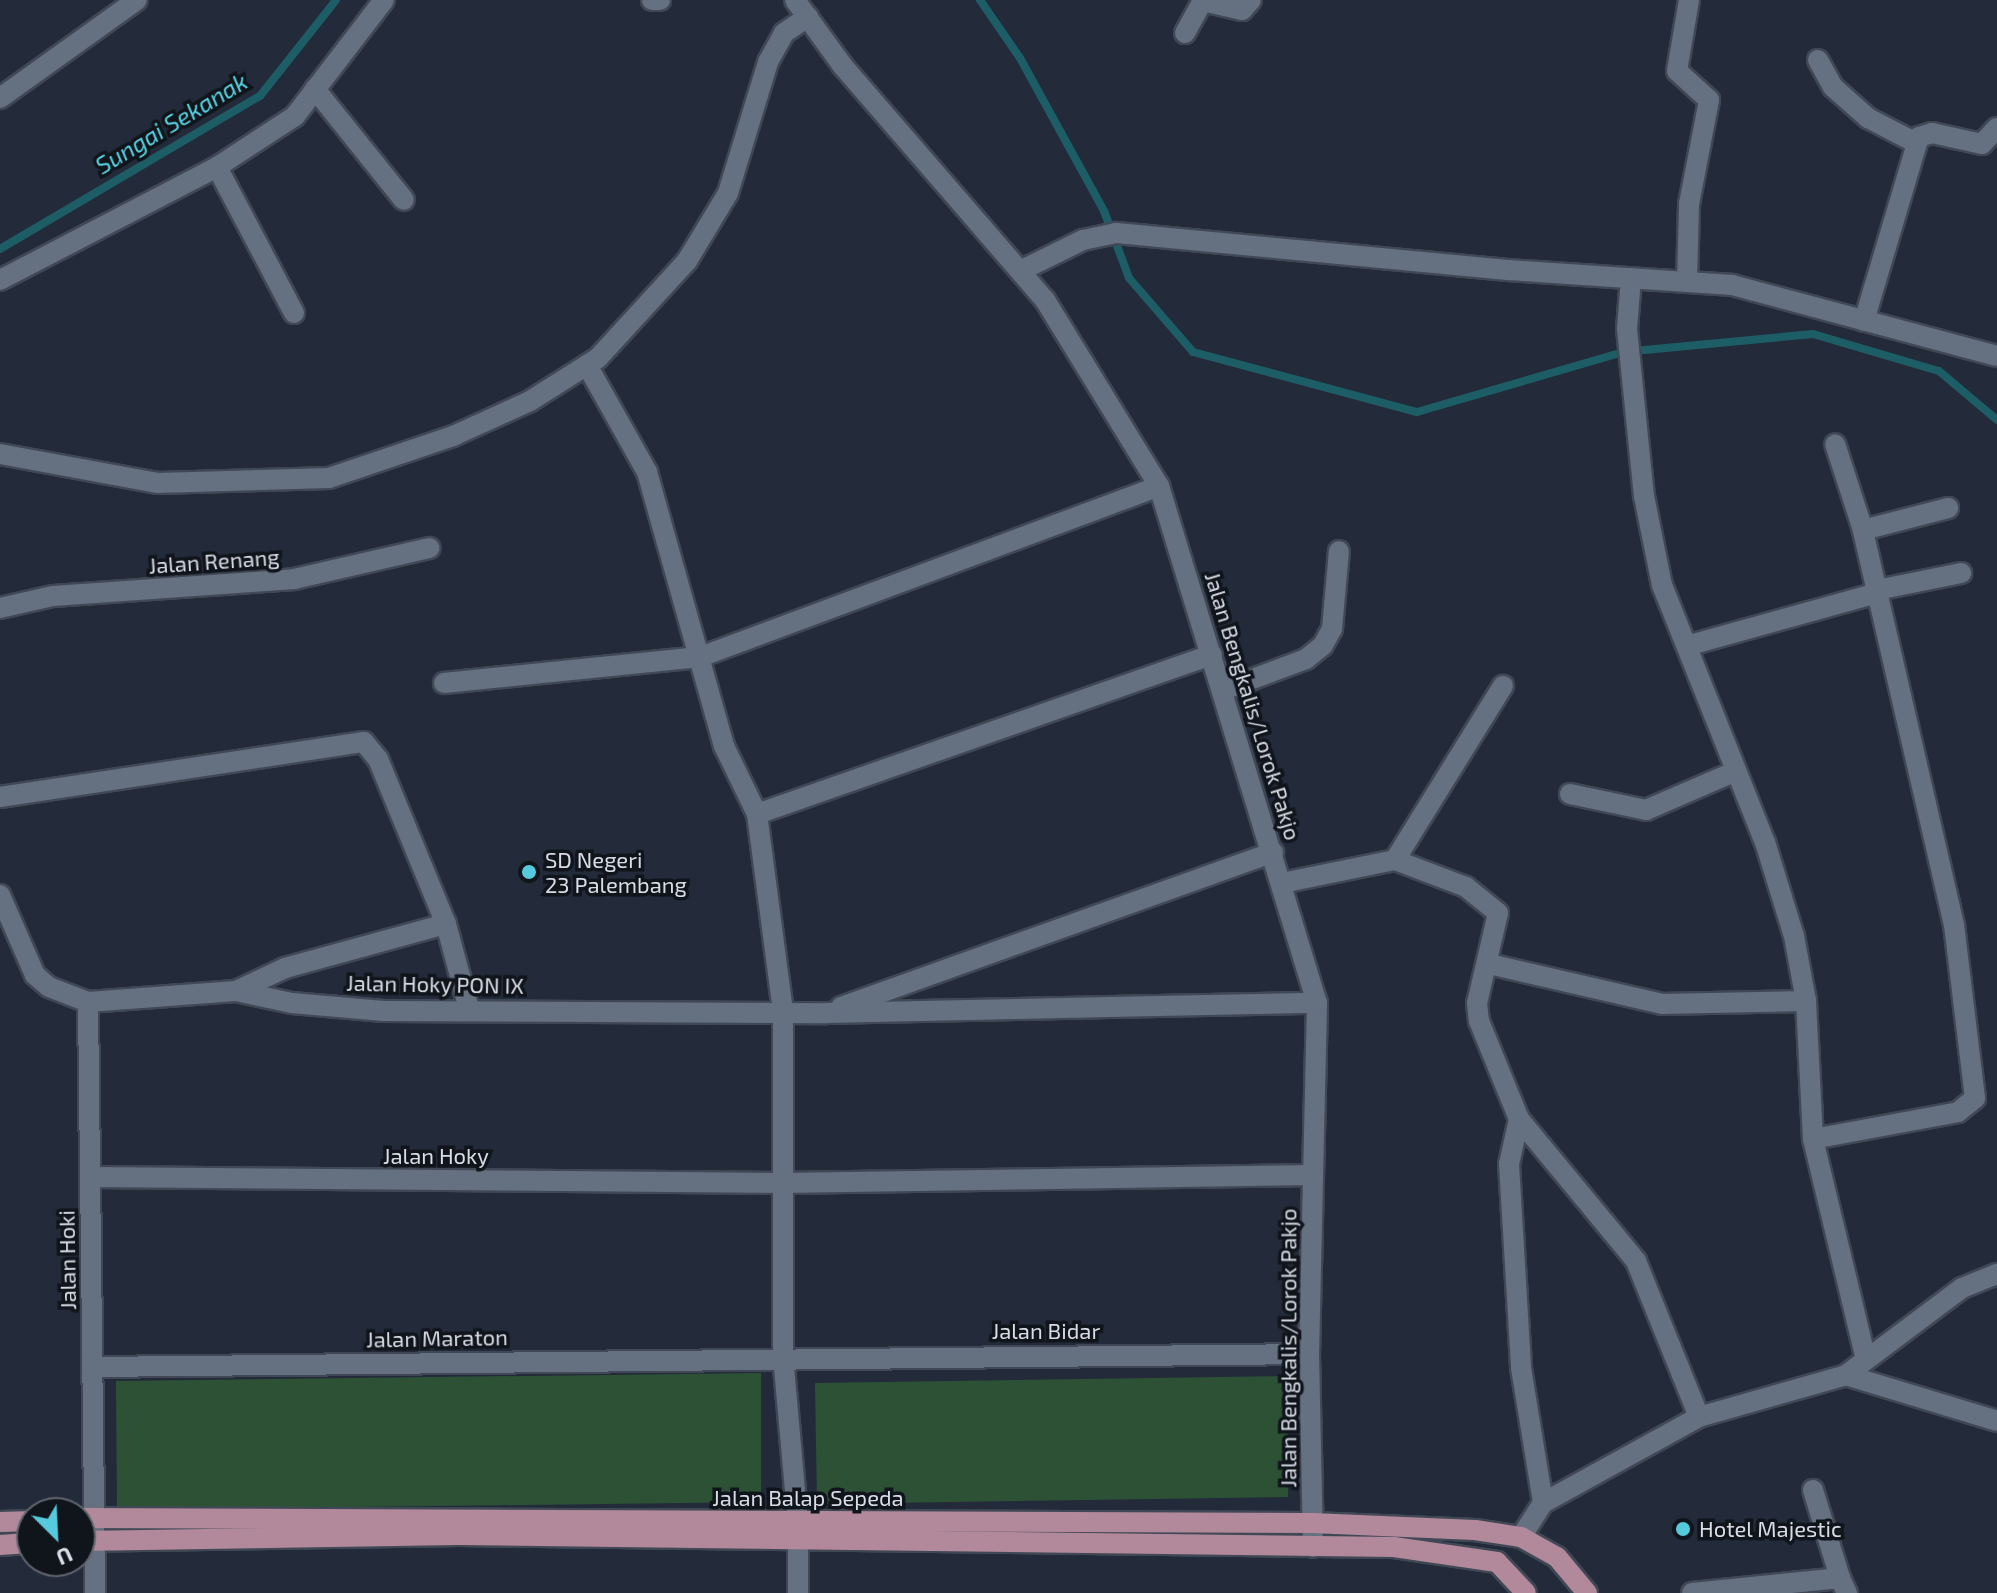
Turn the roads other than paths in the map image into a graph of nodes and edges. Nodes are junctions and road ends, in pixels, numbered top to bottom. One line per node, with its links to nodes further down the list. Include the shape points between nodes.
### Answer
1 (137, 0): 12 (street)
2 (384, 0): 11 (street)
3 (652, 0): 4 (street)
4 (660, 0)
5 (795, 0): 8 (street, Jalan Bengkalis/Lorok Pakjo)
6 (1251, 0): 9 (street, via 1242,10 1203,1)
7 (1689, 0): 20 (street, via 1677,71 1709,100 1689,204)
8 (808, 17): 17 (street, Jalan Bengkalis/Lorok Pakjo, via 842,65); 24 (street, via 784,33 768,62 728,193 687,261)
9 (1185, 33)
10 (1818, 60): 14 (street, via 1833,87 1868,118)
11 (315, 89): 15 (street, via 295,116); 16 (street)
12 (0, 98)
13 (1997, 128): 14 (street, via 1982,144 1932,133)
14 (1916, 143): 22 (street)
15 (217, 167): 19 (street); 21 (street)
16 (404, 200)
17 (1020, 271): 18 (street, via 1083,240 1116,233); 27 (street, Jalan Bengkalis/Lorok Pakjo, via 1045,300)
18 (1631, 278): 20 (street); 35 (street, via 1627,329 1644,496 1662,585)
19 (0, 280)
20 (1687, 282): 22 (street, via 1732,285)
21 (294, 313)
22 (1864, 321): 23 (street)
23 (1997, 356)
24 (587, 365): 26 (street, via 530,401 453,436 329,478 158,483); 37 (street, via 647,472)
25 (1835, 444): 29 (street)
26 (0, 454)
27 (1159, 486): 36 (street, Jalan Bengkalis/Lorok Pakjo); 37 (street)
28 (1948, 508): 29 (street)
29 (1863, 530): 33 (street)
30 (429, 548): 34 (street, Jalan Renang, via 294,579 53,596)
31 (1339, 551): 40 (street, via 1332,629 1323,645 1306,659)
32 (1961, 573): 33 (street)
33 (1878, 592): 35 (street); 59 (street, via 1954,925 1975,1098 1958,1112)
34 (0, 608)
35 (1690, 645): 41 (street)
36 (1212, 655): 40 (street, Jalan Bengkalis/Lorok Pakjo); 44 (street)
37 (700, 657): 38 (street); 44 (street, via 724,746)
38 (444, 683)
39 (1503, 686): 46 (street)
40 (1223, 690): 45 (street, Jalan Bengkalis/Lorok Pakjo)
41 (1736, 771): 42 (street, via 1646,810); 52 (street, via 1794,936)
42 (1570, 794)
43 (0, 797): 49 (street, via 364,742 378,759)
44 (757, 814): 56 (street)
45 (1273, 852): 47 (street, Jalan Bengkalis/Lorok Pakjo); 57 (street)
46 (1395, 860): 47 (street); 50 (street, via 1487,900 1500,919)
47 (1282, 883): 54 (street, Jalan Bengkalis/Lorok Pakjo)
48 (0, 895): 53 (street, via 35,975 49,987)
49 (446, 924): 51 (street, via 285,968); 55 (street)
50 (1489, 964): 52 (street, via 1662,1004); 58 (street, via 1477,1003 1479,1021)
51 (236, 991): 53 (street, Jalan Hoky PON IX); 55 (street, Jalan Hoky PON IX, via 292,1003 384,1011)
52 (1806, 1001): 59 (street)
53 (88, 1002): 61 (street, Jalan Hoki)
54 (1317, 1003): 57 (street, Jalan Hoky PON IX); 60 (street, Jalan Bengkalis/Lorok Pakjo)
55 (469, 1009): 56 (street, Jalan Hoky PON IX)
56 (783, 1011): 57 (street, Jalan Hoky PON IX); 62 (street)
57 (826, 1013)
58 (1519, 1119): 69 (street, via 1636,1261); 73 (street, via 1509,1164 1520,1353)
59 (1813, 1139): 66 (street)
60 (1313, 1175): 62 (street, Jalan Hoky); 64 (street, Jalan Bengkalis/Lorok Pakjo)
61 (90, 1177): 62 (street, Jalan Hoky); 67 (street, Jalan Hoki)
62 (781, 1183): 65 (street)
63 (1997, 1274): 66 (street, via 1962,1288)
64 (1309, 1354): 65 (street, Jalan Bidar); 75 (street, Jalan Bengkalis/Lorok Pakjo)
65 (783, 1356): 67 (street, Jalan Maraton); 76 (street)
66 (1866, 1359): 68 (street)
67 (92, 1367): 72 (street, Jalan Hoki)
68 (1846, 1375): 69 (street); 70 (street)
69 (1699, 1417): 73 (street)
70 (1997, 1421)
71 (1813, 1490): 81 (street)
72 (88, 1497)
73 (1543, 1503): 77 (street)
74 (96, 1517): 76 (main road, Jalan Balap Sepeda)
75 (1312, 1523): 76 (main road, Jalan Balap Sepeda); 77 (main road, Jalan Balap Sepeda); 79 (street, Jalan Bengkalis/Lorok Pakjo)
76 (798, 1532): 78 (main road, Jalan Balap Sepeda); 79 (main road, Jalan Balap Sepeda); 82 (street)
77 (1521, 1537): 80 (main road); 84 (main road, via 1557,1557)
78 (96, 1540)
79 (1313, 1547): 80 (main road, Jalan Balap Sepeda, via 1409,1547)
80 (1497, 1562): 83 (main road)
81 (1844, 1585): 85 (street)
82 (798, 1593)
83 (1526, 1593)
84 (1587, 1593)
85 (1692, 1593)

